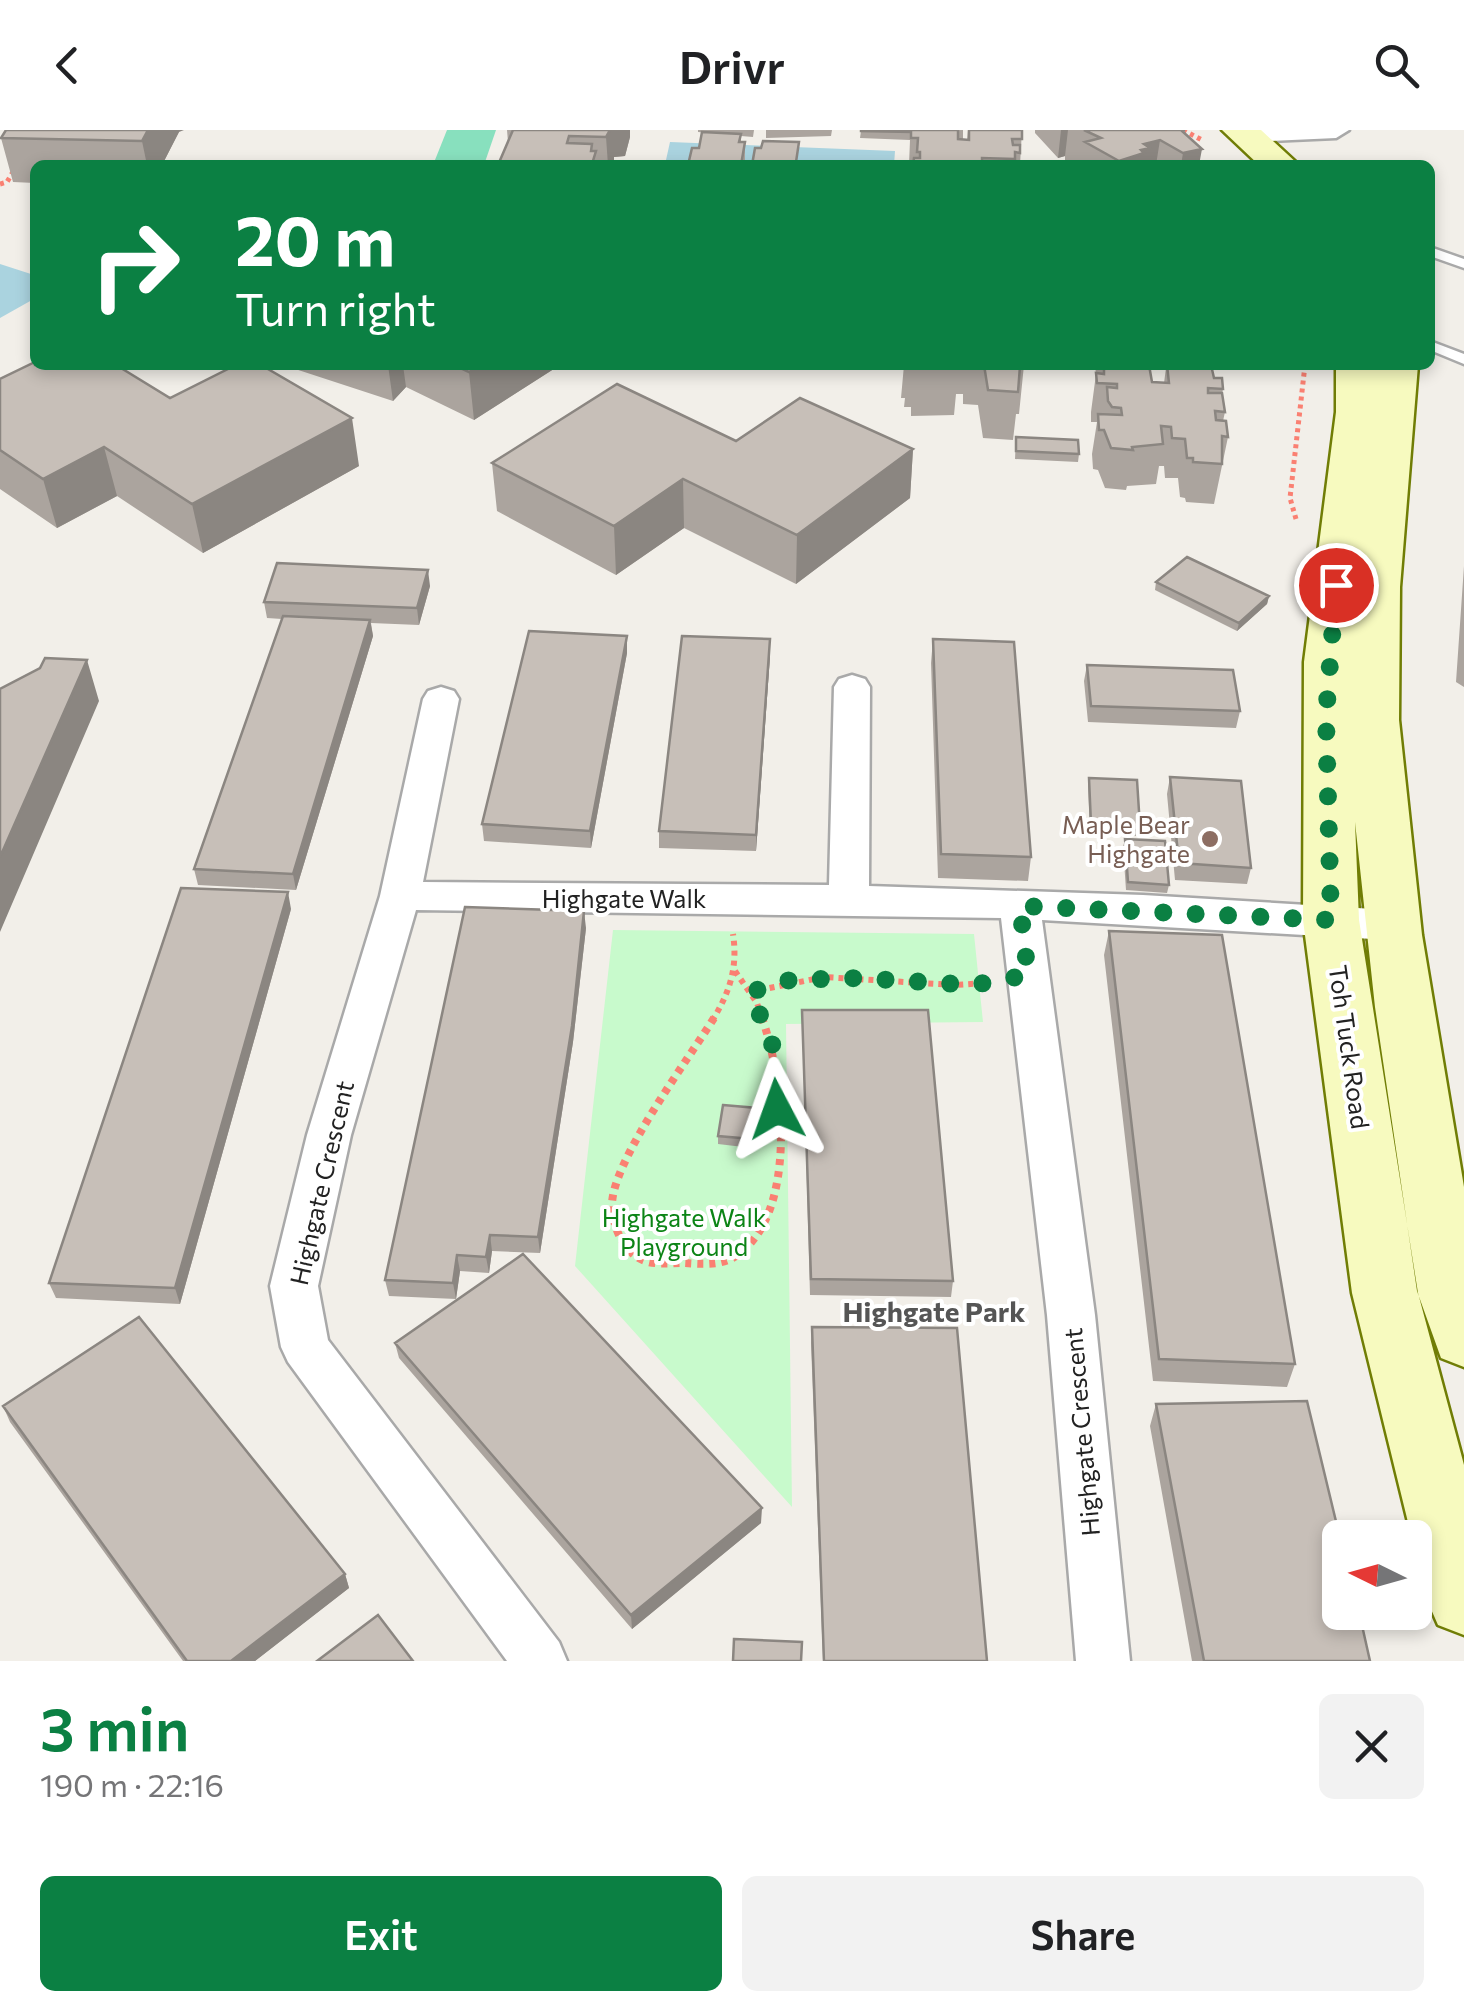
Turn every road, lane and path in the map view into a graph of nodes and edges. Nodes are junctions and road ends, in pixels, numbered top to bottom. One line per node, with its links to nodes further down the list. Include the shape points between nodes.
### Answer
1 (1336, 130): 2 (street)
2 (1261, 131): 4 (street); 5 (street)
3 (22, 156): 6 (path)
4 (1277, 160)
5 (1309, 160)
6 (0, 184)
7 (1435, 253): 8 (lane)
8 (1464, 264)
9 (1435, 348): 10 (lane)
10 (1464, 360)
11 (1356, 370): 13 (street, Toh Tuck Road)
12 (1396, 370): 13 (street, Toh Tuck Road)
13 (1369, 479): 20 (street, Toh Tuck Road, via 1327,680); 21 (street, Toh Tuck Road, via 1374,718)
14 (852, 687): 17 (street)
15 (441, 699): 16 (street, Highgate Crescent)
16 (400, 896): 18 (street, Highgate Walk); 27 (street, Highgate Crescent, via 329,1135 294,1286 302,1332 316,1362)
17 (848, 899): 18 (street, Highgate Walk); 19 (street, Highgate Walk)
18 (722, 900): 22 (path, via 733,931)
19 (1020, 906): 20 (street, Highgate Walk); 23 (street, Highgate Crescent)
20 (1331, 920): 21 (street, Highgate Walk); 25 (street, Toh Tuck Road)
21 (1390, 925): 25 (street, Toh Tuck Road)
22 (734, 971): 24 (path); 24 (path, via 701,1043 620,1169 612,1205 619,1239 644,1261 710,1265 736,1256 764,1224 780,1183 777,1086 772,1042)
23 (1028, 975): 24 (path, via 973,985 790,980); 28 (street, Highgate Crescent, via 1071,1315)
24 (750, 992)
25 (1441, 1303): 26 (street, Toh Tuck Road)
26 (1464, 1600)
27 (540, 1661)
28 (1103, 1661)

